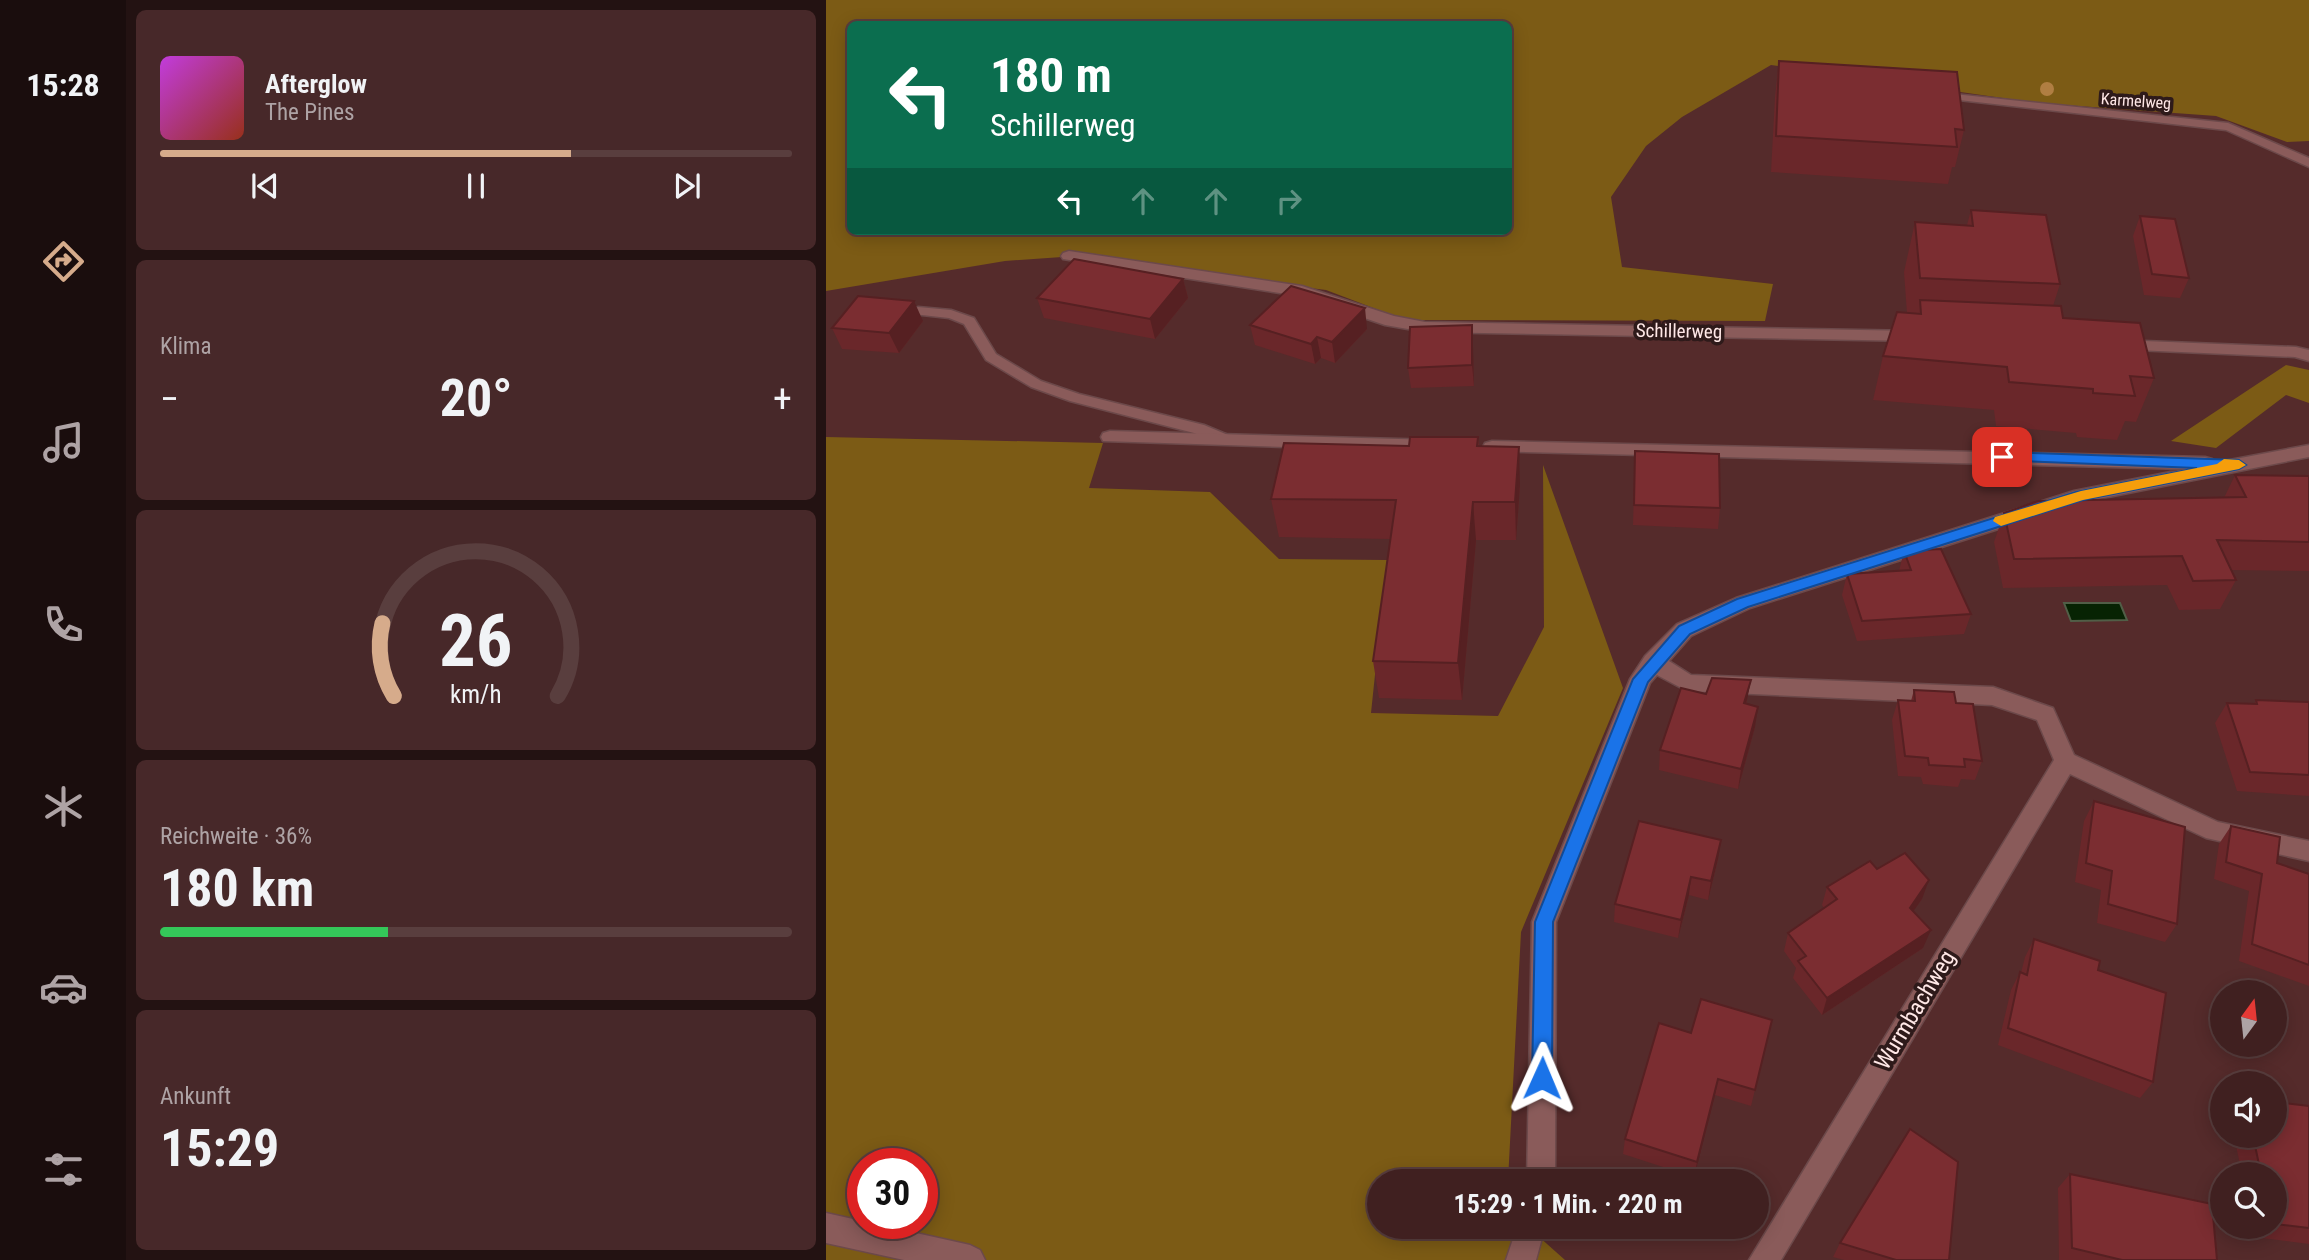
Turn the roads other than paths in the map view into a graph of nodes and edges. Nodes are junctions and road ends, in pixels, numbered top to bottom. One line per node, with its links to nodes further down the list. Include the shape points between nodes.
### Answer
1 (1954, 97): 2 (lane, Karmelweg, via 2228,127)
2 (2309, 163)
3 (1069, 256): 5 (street, Schillerweg, via 1302,291 1391,321 1425,327)
4 (918, 311): 9 (lane, via 969,321 997,362 1035,384)
5 (1927, 337)
6 (2105, 344): 7 (street)
7 (2305, 352)
8 (1110, 437): 9 (street)
9 (1223, 439): 10 (street)
10 (1451, 446)
11 (1477, 447): 13 (street)
12 (2309, 451): 13 (street)
13 (2239, 465): 14 (street, via 2081,496 1743,603 1684,630)
14 (1653, 662): 15 (street, via 1687,683 1993,696 2045,714); 17 (street, via 1641,679 1544,922)
15 (2066, 761): 16 (street, via 2214,831); 22 (street, Wurmbachweg)
16 (2309, 851)
17 (1541, 1169)
18 (826, 1228): 20 (street)
19 (1527, 1239): 21 (street)
20 (970, 1260)
21 (1521, 1260)
22 (1764, 1260)

